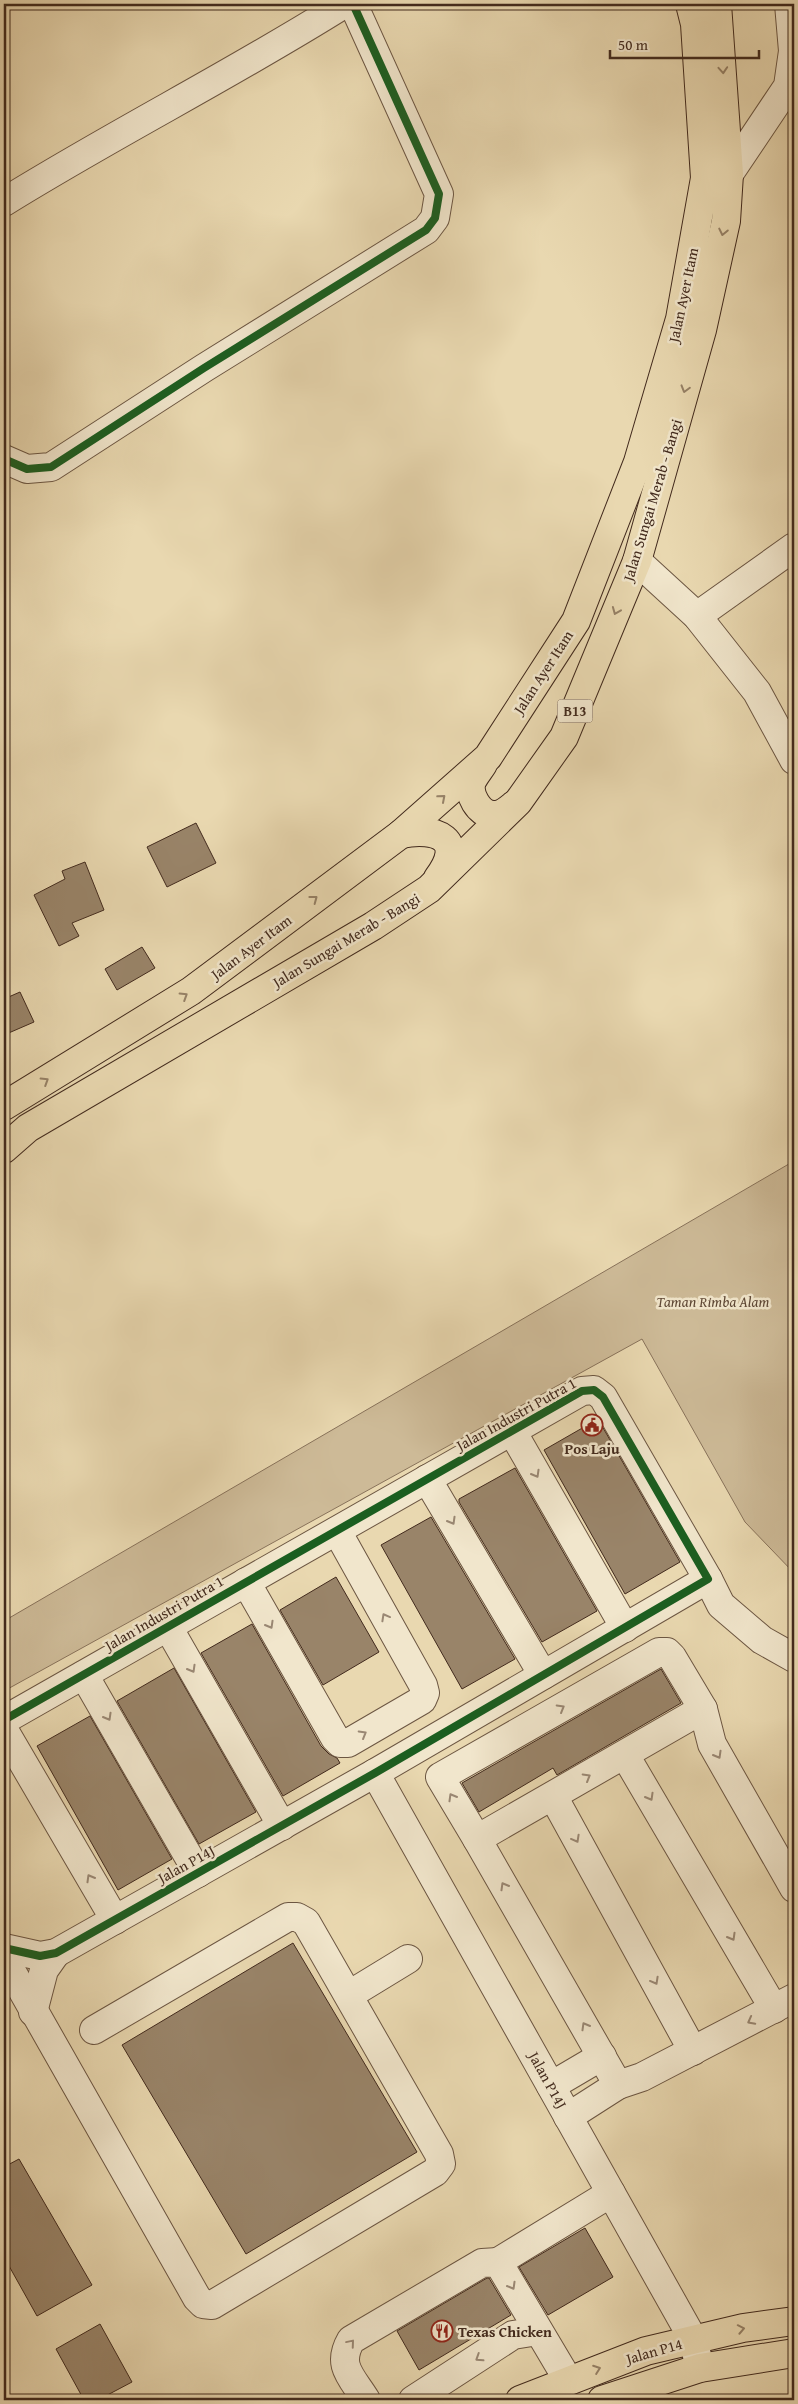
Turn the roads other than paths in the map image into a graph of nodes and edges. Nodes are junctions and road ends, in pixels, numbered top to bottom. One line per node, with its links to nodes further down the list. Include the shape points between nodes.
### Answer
1 (344, 4): 7 (street)
2 (353, 4): 8 (street, via 439,194 435,218 426,230 51,467 27,469)
3 (690, 4): 12 (main road, Jalan Ayer Itam, via 695,24 705,178 680,319 638,462 576,621)
4 (717, 4): 6 (main road, Jalan Sungai Merab - Bangi / B13, one-way to 6)
5 (789, 4): 6 (street, via 793,51 788,86)
6 (730, 174): 10 (main road, Jalan Sungai Merab - Bangi / B13, one-way to 10, via 726,221 702,330)
7 (4, 202)
8 (4, 459)
9 (794, 547): 11 (street)
10 (637, 561): 11 (street); 14 (main road, Jalan Sungai Merab - Bangi / B13, one-way to 14, via 564,738)
11 (697, 616): 13 (street, via 757,692)
12 (488, 757): 14 (main road, via 472,781 474,801 481,810 493,815); 15 (main road, Jalan Ayer Itam, one-way to 12)
13 (794, 760)
14 (518, 802): 16 (main road, Jalan Sungai Merab - Bangi / B13)
15 (401, 834): 16 (main road, via 427,831 445,840 449,859); 17 (main road, Jalan Ayer Itam, one-way to 15, via 191,991)
16 (430, 889): 18 (main road, Jalan Sungai Merab - Bangi / B13, via 373,926 28,1128)
17 (4, 1106)
18 (4, 1148)
19 (512, 1431): 20 (street, Jalan Industri Putra 1); 22 (street, Jalan Industri Putra 1, via 582,1391 599,1393); 25 (street, one-way to 25)
20 (427, 1479): 21 (street, Jalan Industri Putra 1); 28 (street, one-way to 28)
21 (336, 1531): 23 (street, Jalan Industri Putra 1); 23 (street, Jalan Industri Putra 1, one-way to 21, via 335,1738 340,1743 348,1743 422,1700 425,1693)
22 (708, 1579): 25 (street); 26 (street, via 721,1605 762,1640)
23 (246, 1582): 24 (street, Jalan Industri Putra 1)
24 (168, 1627): 27 (street, Jalan Industri Putra 1); 35 (street, one-way to 35)
25 (625, 1628): 28 (street)
26 (794, 1658)
27 (84, 1675): 30 (street, Jalan Industri Putra 1); 37 (street, one-way to 37)
28 (542, 1675): 33 (street)
29 (703, 1709): 32 (street); 36 (street, one-way to 29, via 440,1777 659,1652 666,1652 672,1657); 38 (street, one-way to 38, via 712,1744)
30 (4, 1720)
31 (4, 1730): 39 (street, one-way to 31)
32 (626, 1755): 34 (street, one-way to 32); 45 (street, one-way to 45)
33 (376, 1773): 35 (street, Jalan P14J); 51 (street, Jalan P14J)
34 (553, 1796): 36 (street); 48 (street, one-way to 48)
35 (282, 1826): 37 (street, Jalan P14J)
36 (477, 1840): 49 (street, one-way to 36)
37 (198, 1873): 39 (street, Jalan P14J)
38 (794, 1888)
39 (115, 1920): 41 (street, Jalan P14J)
40 (4, 1948): 41 (street, Jalan P14J, via 40,1956)
41 (56, 1952): 46 (street, via 44,1970)
42 (4, 1958): 46 (street)
43 (408, 1959): 44 (street)
44 (348, 1995): 46 (street, via 439,2154 441,2164 435,2172 212,2305 203,2304 197,2298); 47 (street, via 306,1922 288,1917)
45 (784, 2004): 48 (street, one-way to 48)
46 (33, 2012)
47 (94, 2030)
48 (693, 2051): 50 (street, via 642,2077)
49 (602, 2056): 50 (street); 51 (street)
50 (618, 2085): 52 (street)
51 (551, 2086): 52 (street, Jalan P14J)
52 (568, 2116): 53 (street, Jalan P14J)
53 (611, 2193): 54 (street); 57 (street, Jalan P14J)
54 (498, 2262): 56 (street, one-way to 56); 61 (street, one-way to 54, via 344,2363 344,2352 351,2340 482,2263)
55 (794, 2321): 57 (main road, Jalan P14, one-way to 55)
56 (538, 2331): 60 (street); 62 (street, one-way to 62, via 514,2335)
57 (694, 2339): 59 (street, Jalan P14J); 60 (main road, Jalan P14, one-way to 57, via 646,2351)
58 (794, 2353): 59 (main road, Jalan P14)
59 (700, 2368): 64 (main road, Jalan P14)
60 (568, 2380): 63 (main road, Jalan P14)
61 (366, 2400)
62 (413, 2400)
63 (520, 2400)
64 (602, 2400)

